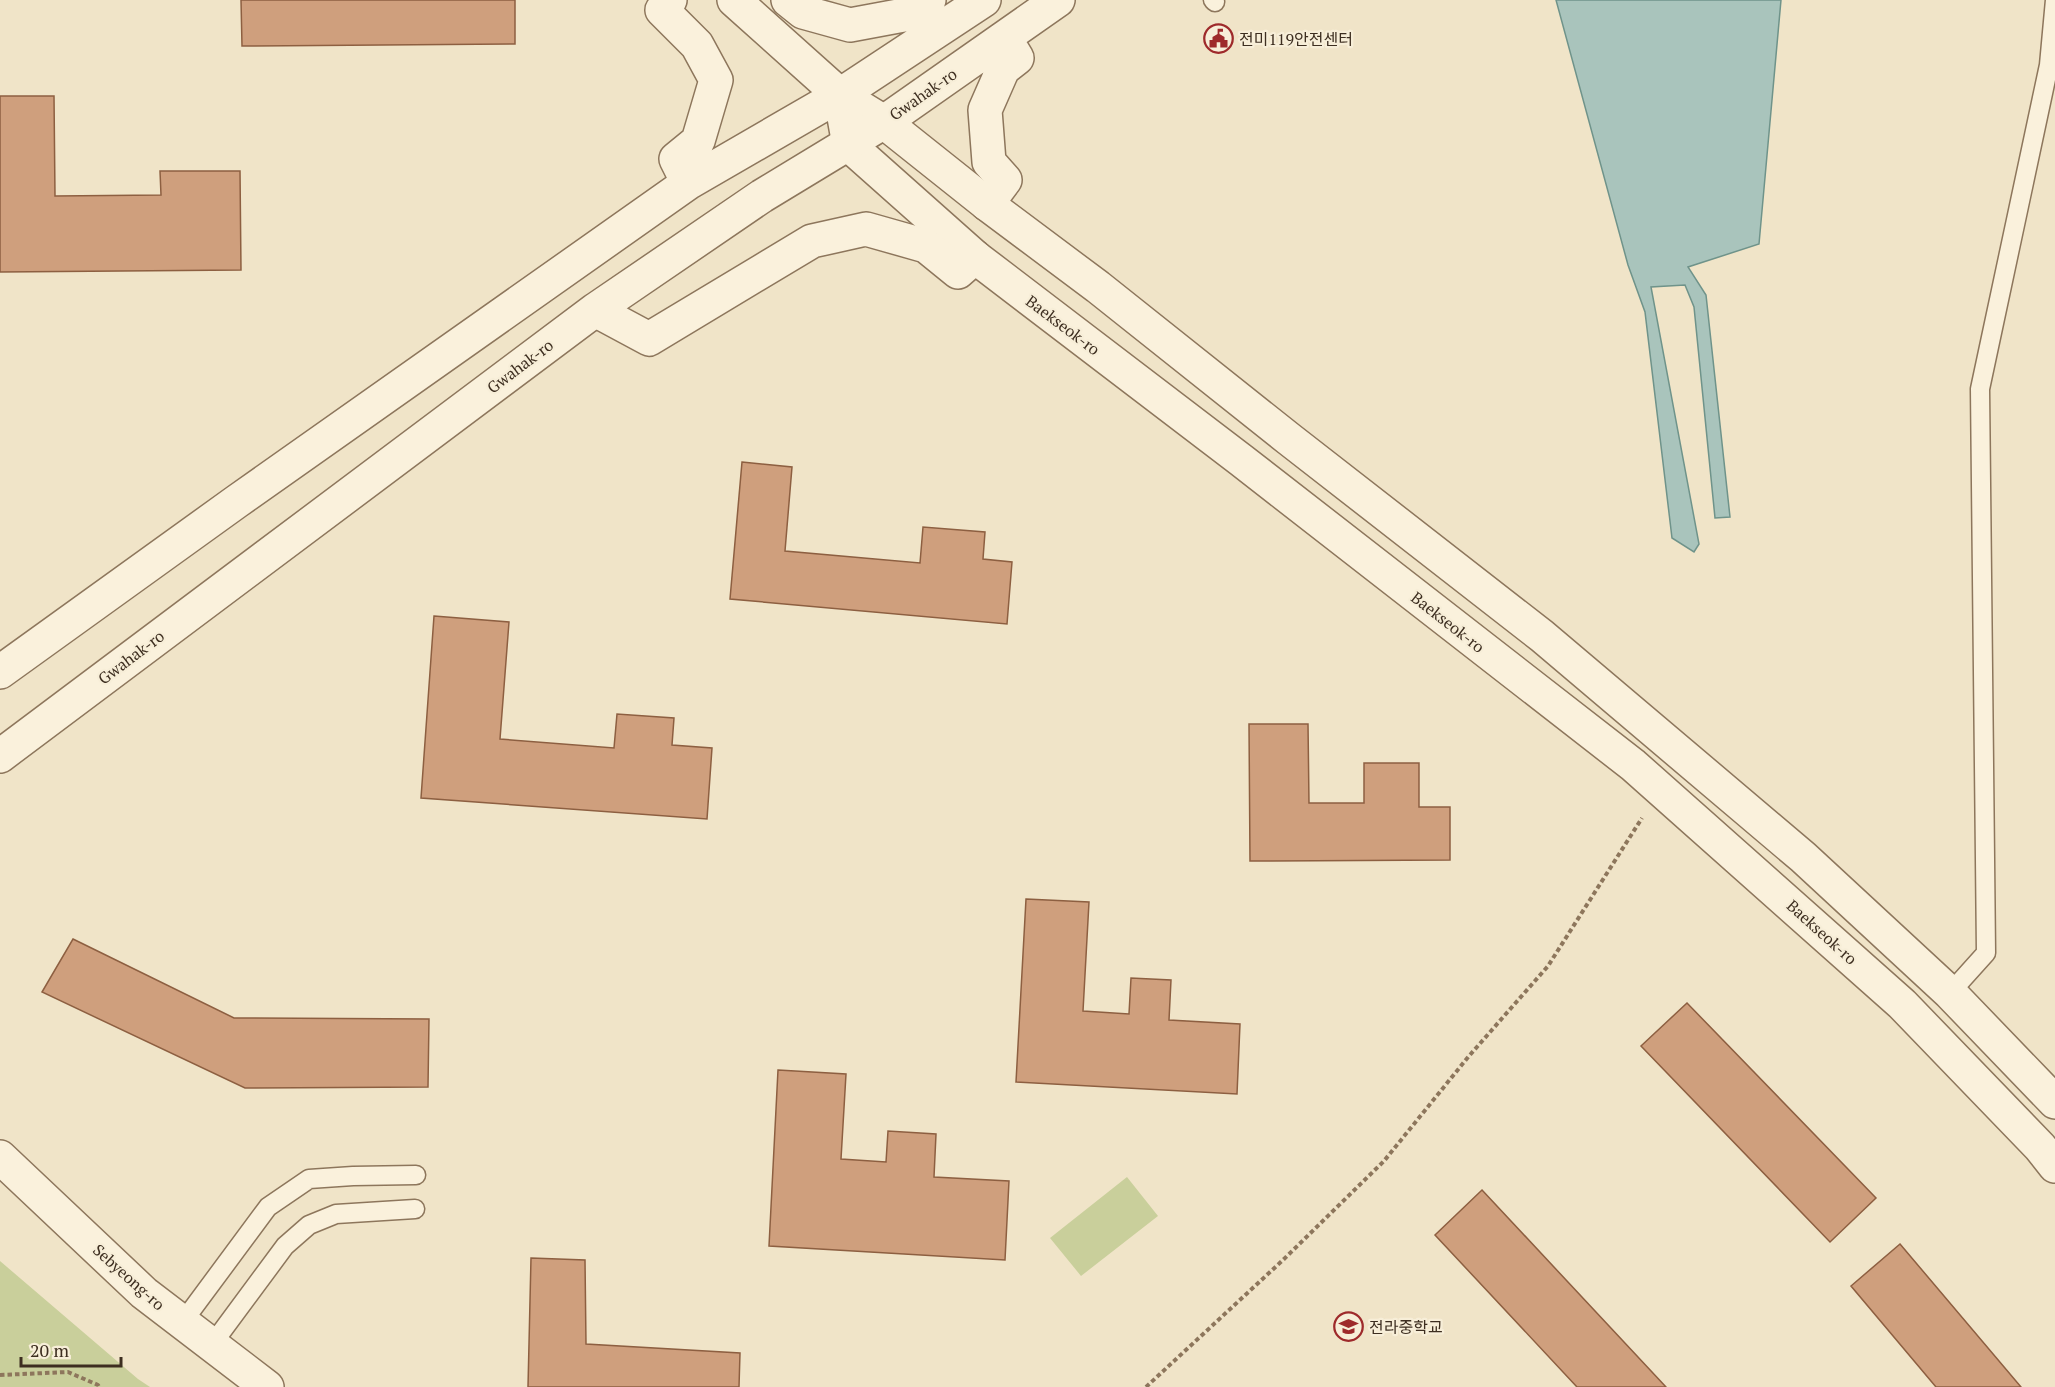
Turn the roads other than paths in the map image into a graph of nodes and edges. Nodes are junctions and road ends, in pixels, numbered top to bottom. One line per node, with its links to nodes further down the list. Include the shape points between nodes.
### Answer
1 (670, 0): 12 (street, via 662,10 697,45 716,80 698,141 676,159)
2 (734, 0): 9 (street)
3 (788, 0): 4 (street, via 803,12 850,25 909,14)
4 (929, 0)
5 (983, 0): 9 (street)
6 (1058, 0): 8 (street, Gwahak-ro)
7 (2055, 0): 18 (lane, via 2049,65 1980,388 1986,952)
8 (1005, 38): 10 (street, Gwahak-ro); 13 (street, via 1017,57 1003,69 985,110 989,162 1005,180)
9 (840, 95): 10 (street); 11 (street); 12 (street)
10 (884, 122): 11 (street, Gwahak-ro); 13 (street)
11 (849, 144): 14 (street, Baekseok-ro); 15 (street, Gwahak-ro, via 762,196)
12 (688, 183): 16 (street)
13 (987, 204): 18 (street, via 1542,636 1803,857)
14 (975, 257): 15 (street, via 958,272 926,246 866,229 812,241 649,339); 21 (street, Baekseok-ro, via 1633,765 1902,1004)
15 (595, 310): 17 (street, Gwahak-ro)
16 (0, 672)
17 (0, 756)
18 (1950, 993): 19 (street)
19 (2055, 1102)
20 (0, 1157): 24 (street, Sebyeong-ro, via 144,1293)
21 (2055, 1166)
22 (416, 1175): 24 (lane, via 309,1179 268,1207)
23 (415, 1209): 25 (lane, via 336,1214 309,1225 285,1246)
24 (182, 1323): 25 (street, Sebyeong-ro)
25 (211, 1346): 26 (street, Sebyeong-ro)
26 (267, 1387)

